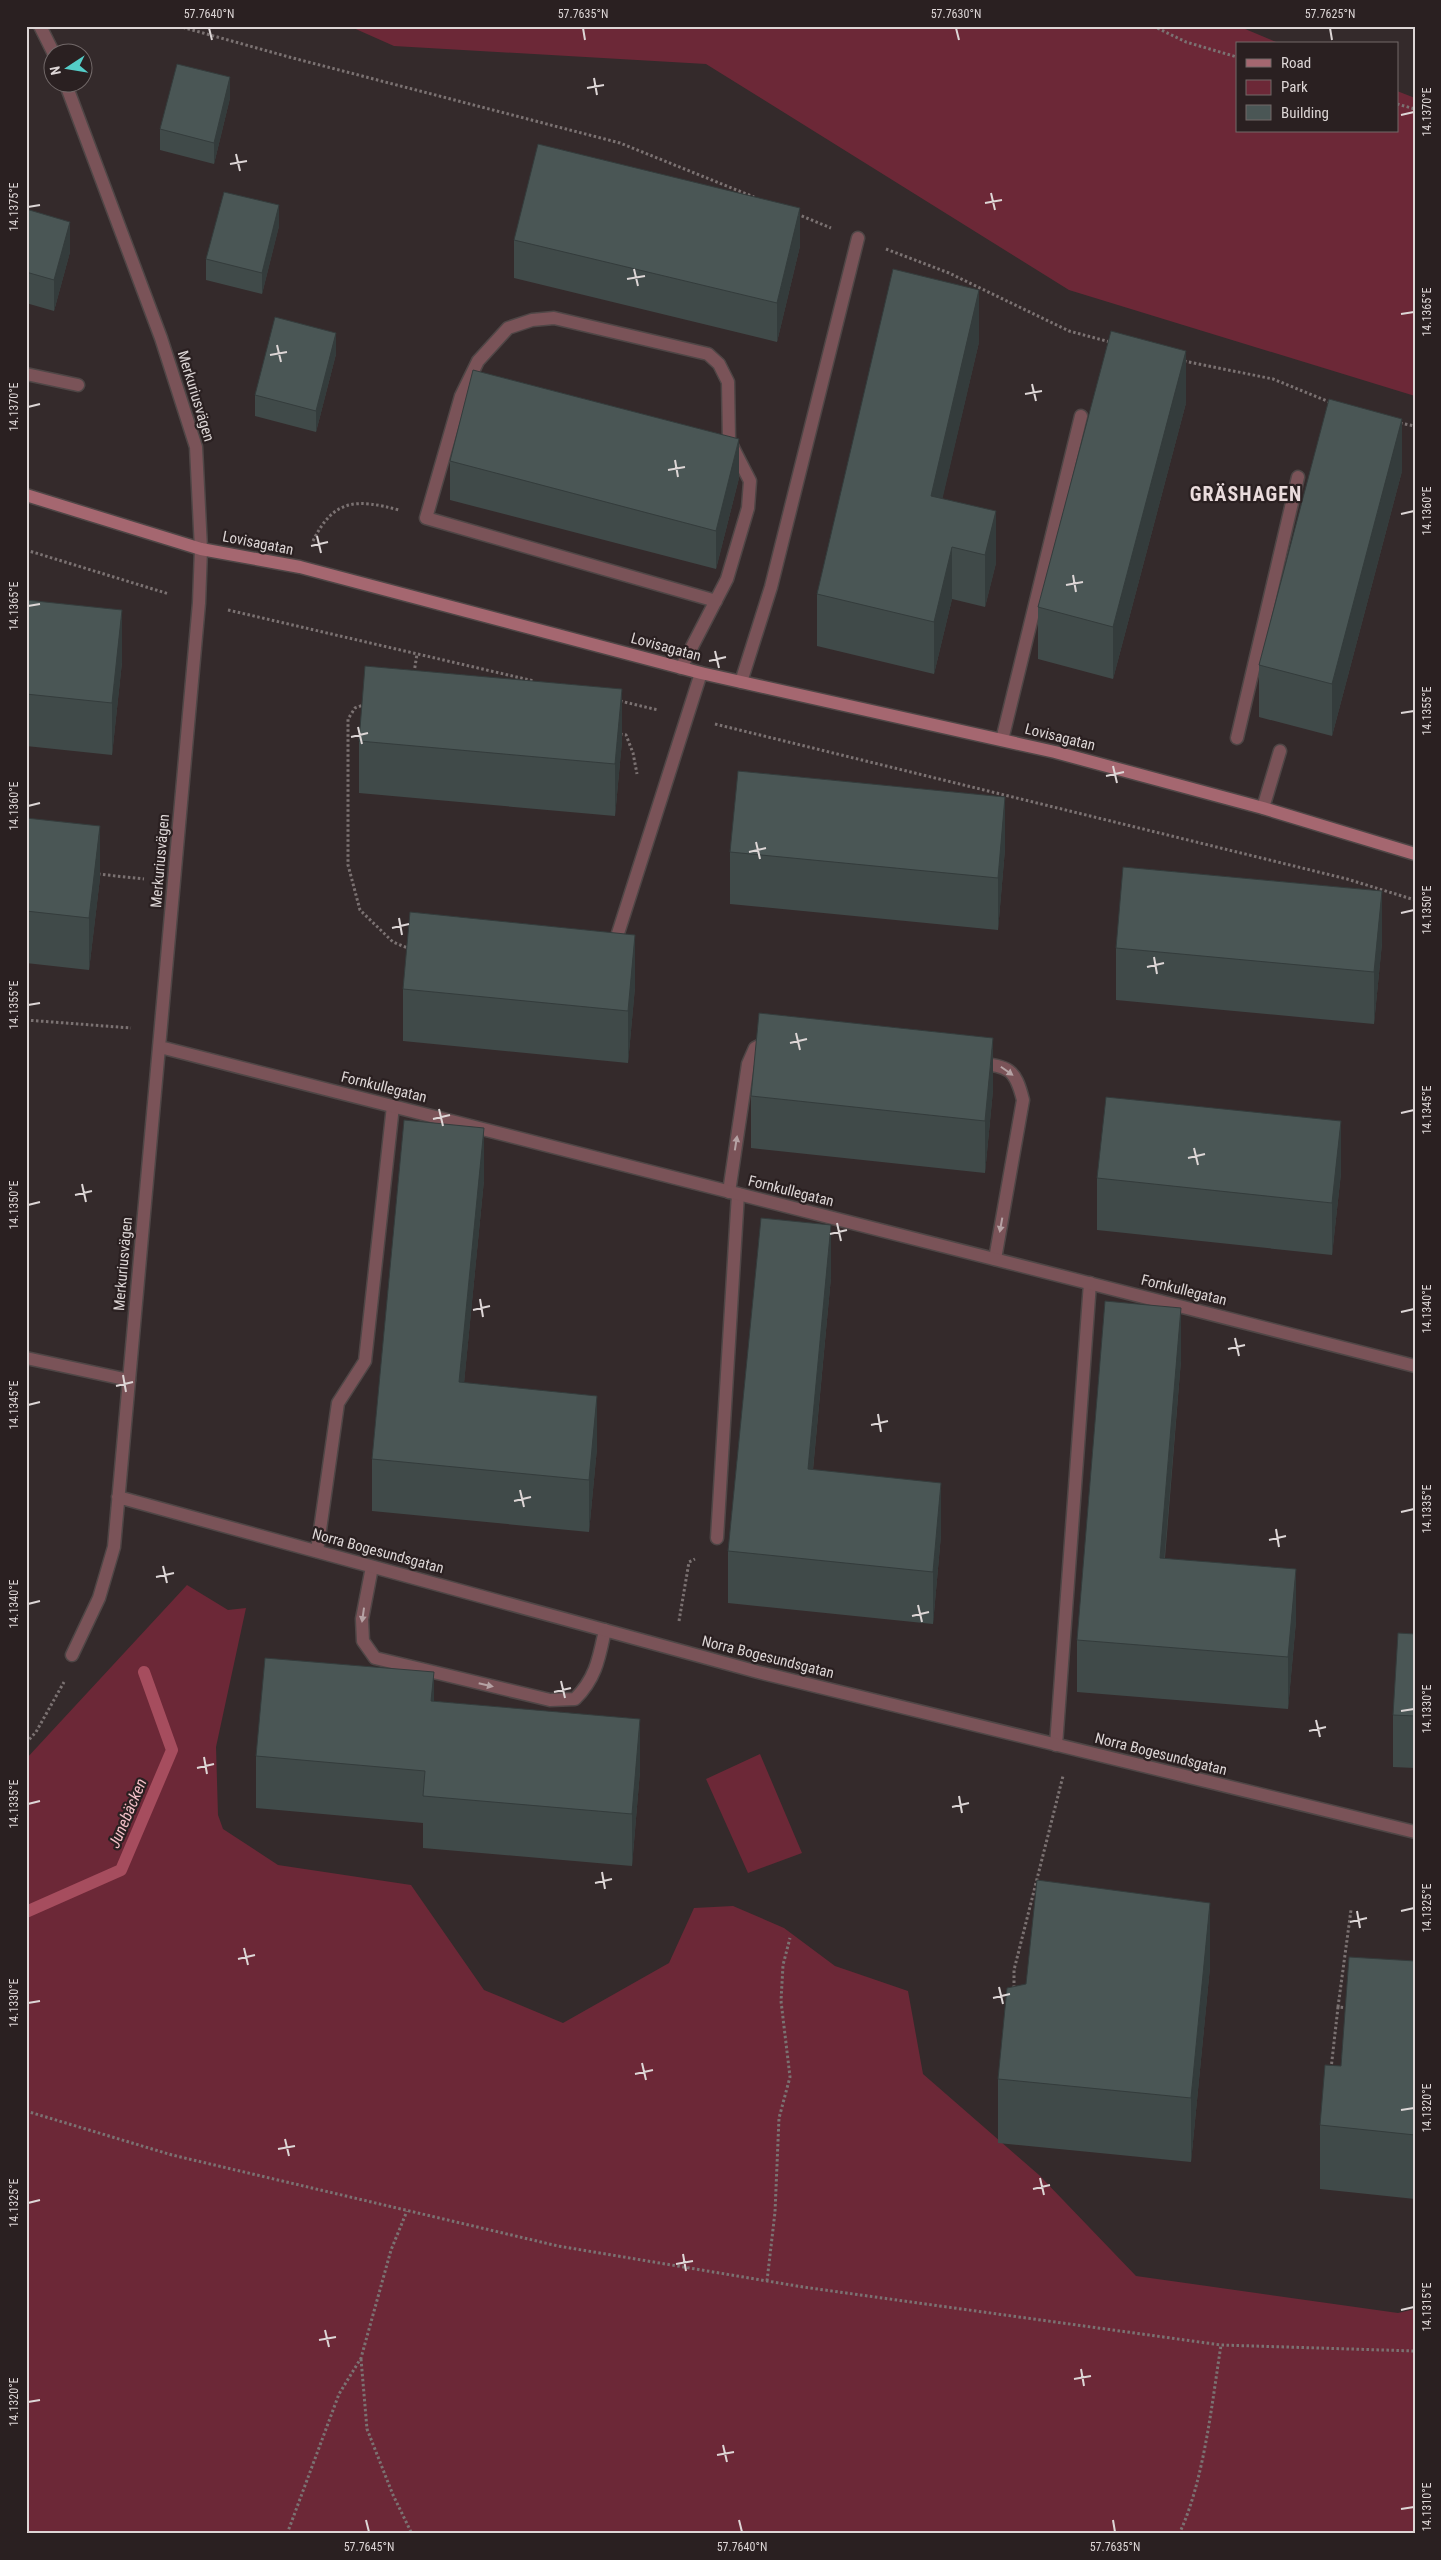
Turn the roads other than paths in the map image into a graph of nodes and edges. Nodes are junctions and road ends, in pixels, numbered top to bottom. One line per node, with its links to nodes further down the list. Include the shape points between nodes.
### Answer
1 (40, 26): 2 (street)
2 (48, 42)
3 (69, 92): 10 (street, Merkuriusvägen, via 161,338 196,447)
4 (858, 238): 14 (street, via 770,587)
5 (26, 374): 6 (street)
6 (78, 385)
7 (1081, 416): 16 (street)
8 (1298, 477): 15 (street)
9 (26, 495): 10 (street, Lovisagatan)
10 (201, 549): 12 (street, Lovisagatan, via 300,567); 22 (street, Merkuriusvägen)
11 (716, 601): 11 (street, via 727,579 748,508 750,481 729,440 728,382 719,364 708,354 554,318 532,320 508,328 478,361 461,396 426,518); 12 (street)
12 (681, 668): 13 (street, Lovisagatan)
13 (701, 673): 14 (street, Lovisagatan); 20 (street)
14 (741, 682): 16 (street, Lovisagatan)
15 (1237, 738)
16 (1002, 740): 18 (street, Lovisagatan)
17 (1280, 751): 18 (street)
18 (1263, 808): 19 (street, Lovisagatan)
19 (1415, 854)
20 (612, 953)
21 (779, 1042): 25 (street, one-way to 21, via 748,1064 755,1048 769,1040)
22 (160, 1047): 24 (street, Fornkullegatan); 30 (street, Merkuriusvägen)
23 (964, 1062): 26 (street, one-way to 26, via 1003,1066 1018,1078 1023,1100)
24 (393, 1106): 25 (street, Fornkullegatan); 33 (street, via 365,1361 338,1403)
25 (734, 1193): 26 (street, Fornkullegatan); 32 (street)
26 (995, 1259): 27 (street, Fornkullegatan)
27 (1090, 1283): 29 (street, Fornkullegatan); 37 (street)
28 (26, 1358): 30 (street)
29 (1415, 1366)
30 (129, 1380): 31 (street, Merkuriusvägen)
31 (118, 1497): 33 (street, Norra Bogesundsgatan); 36 (street, Merkuriusvägen, via 114,1547 99,1598)
32 (716, 1538)
33 (317, 1551): 34 (street, Norra Bogesundsgatan)
34 (372, 1567): 35 (street, Norra Bogesundsgatan); 35 (street, one-way to 35, via 362,1619 363,1641 375,1658 550,1700 575,1699 588,1686 597,1666)
35 (606, 1630): 37 (street, Norra Bogesundsgatan, via 758,1672)
36 (72, 1655)
37 (1056, 1745): 38 (street, Norra Bogesundsgatan)
38 (1415, 1832)

